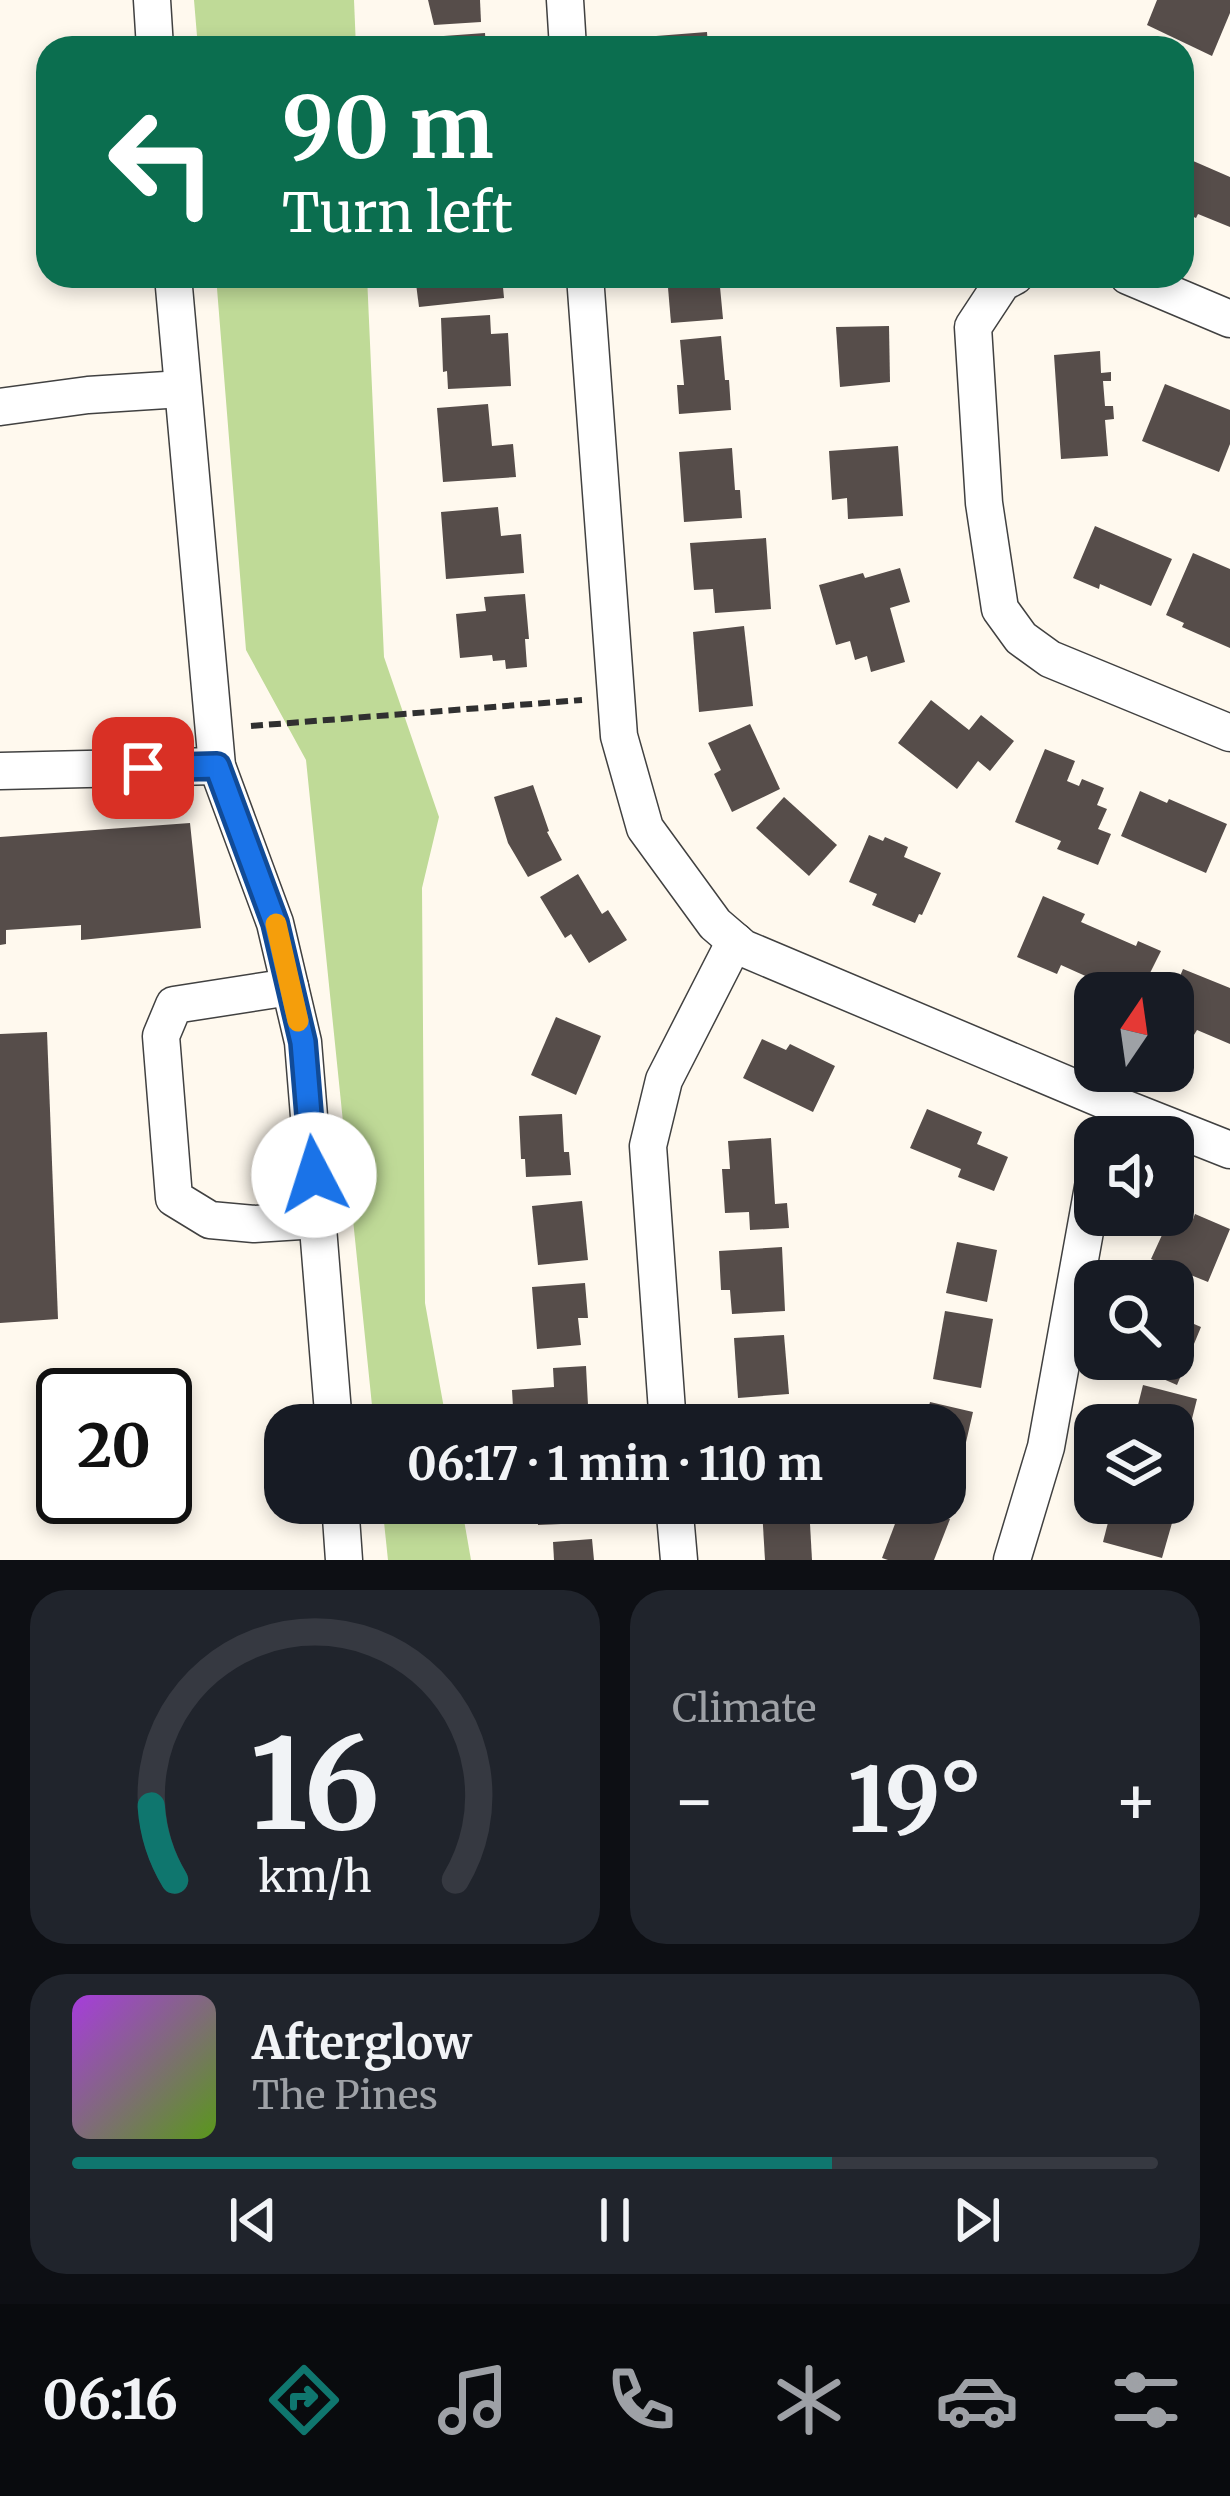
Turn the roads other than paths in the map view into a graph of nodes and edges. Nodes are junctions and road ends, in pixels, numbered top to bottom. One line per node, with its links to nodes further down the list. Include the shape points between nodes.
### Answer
1 (152, 0): 3 (street)
2 (565, 0): 4 (street)
3 (154, 36)
4 (567, 36)
5 (174, 288): 10 (street)
6 (586, 288): 15 (street, via 620,736 645,828)
7 (999, 288): 12 (street, via 973,326 1000,609 1021,638 1050,658)
8 (1156, 288): 9 (street)
9 (1230, 320)
10 (182, 388): 11 (street); 13 (street)
11 (0, 407)
12 (1230, 733)
13 (217, 766): 14 (street); 16 (street)
14 (0, 772)
15 (735, 941): 17 (street); 23 (street, via 664,1080 649,1146)
16 (290, 987): 20 (street, via 303,1042); 20 (street, via 174,1005 161,1036 174,1198 210,1220)
17 (1101, 1116)
18 (1194, 1141): 19 (street)
19 (1230, 1150)
20 (317, 1220): 22 (street)
21 (1084, 1236): 28 (street, via 1046,1447)
22 (332, 1404)
23 (667, 1404)
24 (341, 1524): 26 (street)
25 (676, 1524): 27 (street)
26 (344, 1560)
27 (679, 1560)
28 (1012, 1560)

